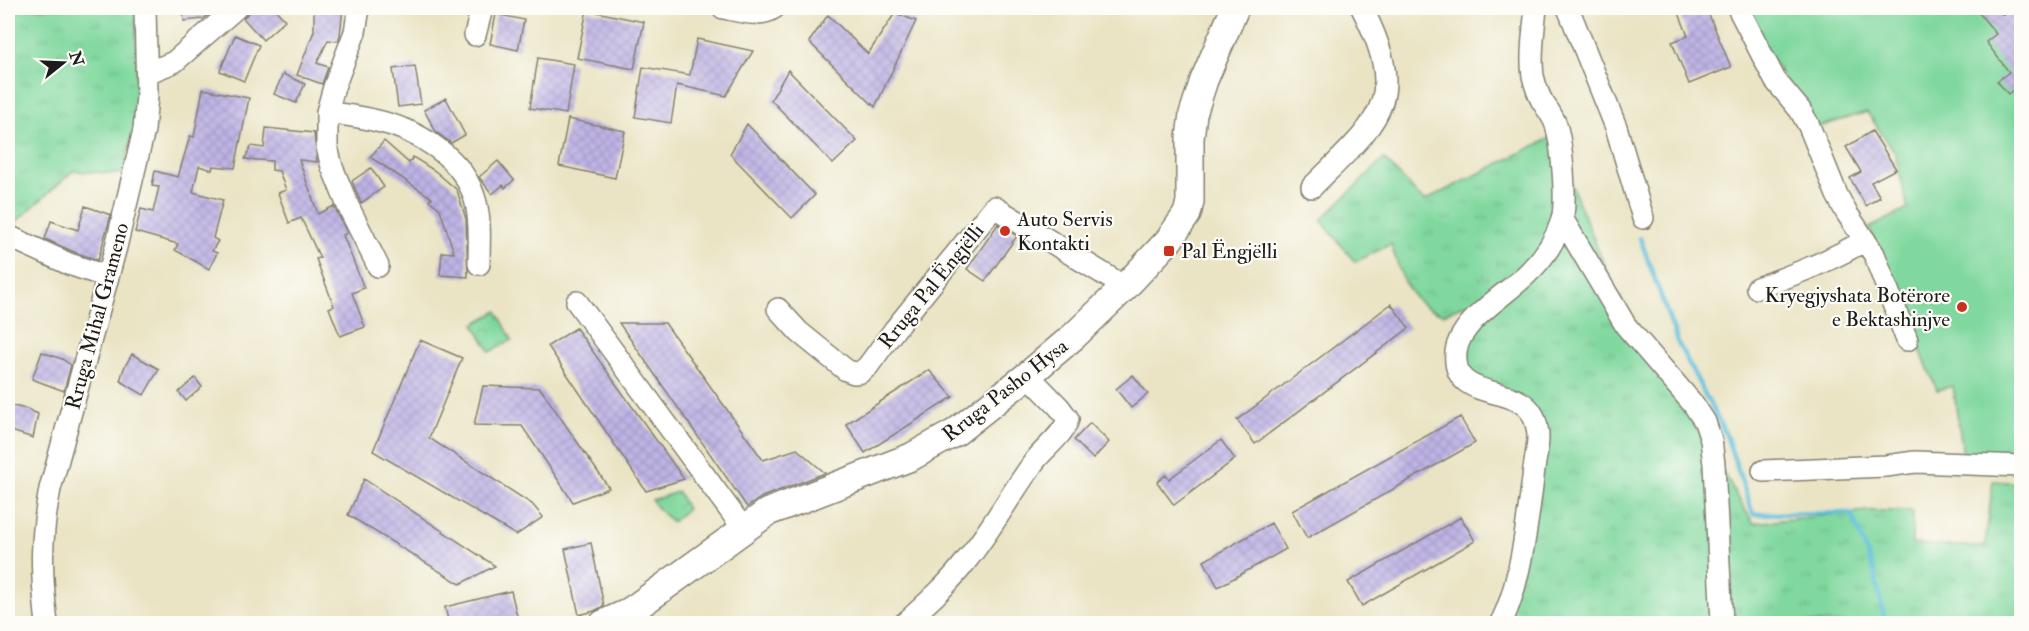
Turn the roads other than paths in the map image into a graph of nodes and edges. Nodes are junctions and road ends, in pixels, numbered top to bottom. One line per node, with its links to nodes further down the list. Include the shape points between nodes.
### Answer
1 (145, 8): 13 (street, Rruga Mihal Grameno)
2 (236, 8): 13 (street, via 174,62)
3 (359, 8): 14 (street, via 355,32)
4 (482, 8): 12 (street)
5 (723, 8): 6 (street, via 759,13)
6 (774, 8)
7 (1235, 8): 23 (main road, Rruga Pasho Hysa, via 1193,114 1187,214)
8 (1362, 8): 15 (street, via 1382,54 1386,78 1383,100 1364,135)
9 (1536, 8): 16 (street, via 1533,73 1542,101 1556,125 1563,179)
10 (1568, 8): 17 (street, via 1616,127)
11 (1738, 8): 19 (street, via 1775,80 1809,126 1837,195)
12 (476, 34)
13 (147, 73): 22 (street, Rruga Mihal Grameno, via 144,130)
14 (327, 112): 20 (street, via 392,125 444,153 473,192 479,221); 21 (street, via 327,147 332,167)
15 (1312, 187)
16 (1562, 218): 35 (street, via 1546,253 1531,271 1471,322 1456,351 1461,377 1471,386 1525,405 1537,425 1519,562); 36 (street, via 1626,326 1705,422 1714,464)
17 (1643, 218)
18 (8, 236): 22 (street)
19 (1865, 240): 24 (street, via 1801,272); 27 (street, via 1875,254)
20 (479, 264)
21 (378, 266)
22 (108, 278): 32 (street, Rruga Mihal Grameno, via 44,519 41,550)
23 (1125, 287): 26 (street, Rruga Pal Ëngjëlli, via 994,207 861,372 846,370 799,332); 28 (main road, Rruga Pasho Hysa)
24 (1756, 288)
25 (577, 302): 31 (street)
26 (778, 309)
27 (1907, 340)
28 (1028, 375): 31 (main road, Rruga Pasho Hysa, via 927,449 790,502); 34 (street, via 1068,419 1066,426 1008,498 965,564)
29 (2022, 466): 30 (street, via 1915,462)
30 (1763, 471)
31 (743, 528): 33 (main road, Rruga Pasho Hysa, via 639,605)
32 (47, 624)
33 (603, 624)
34 (904, 624)
35 (1500, 624)
36 (1722, 624)

